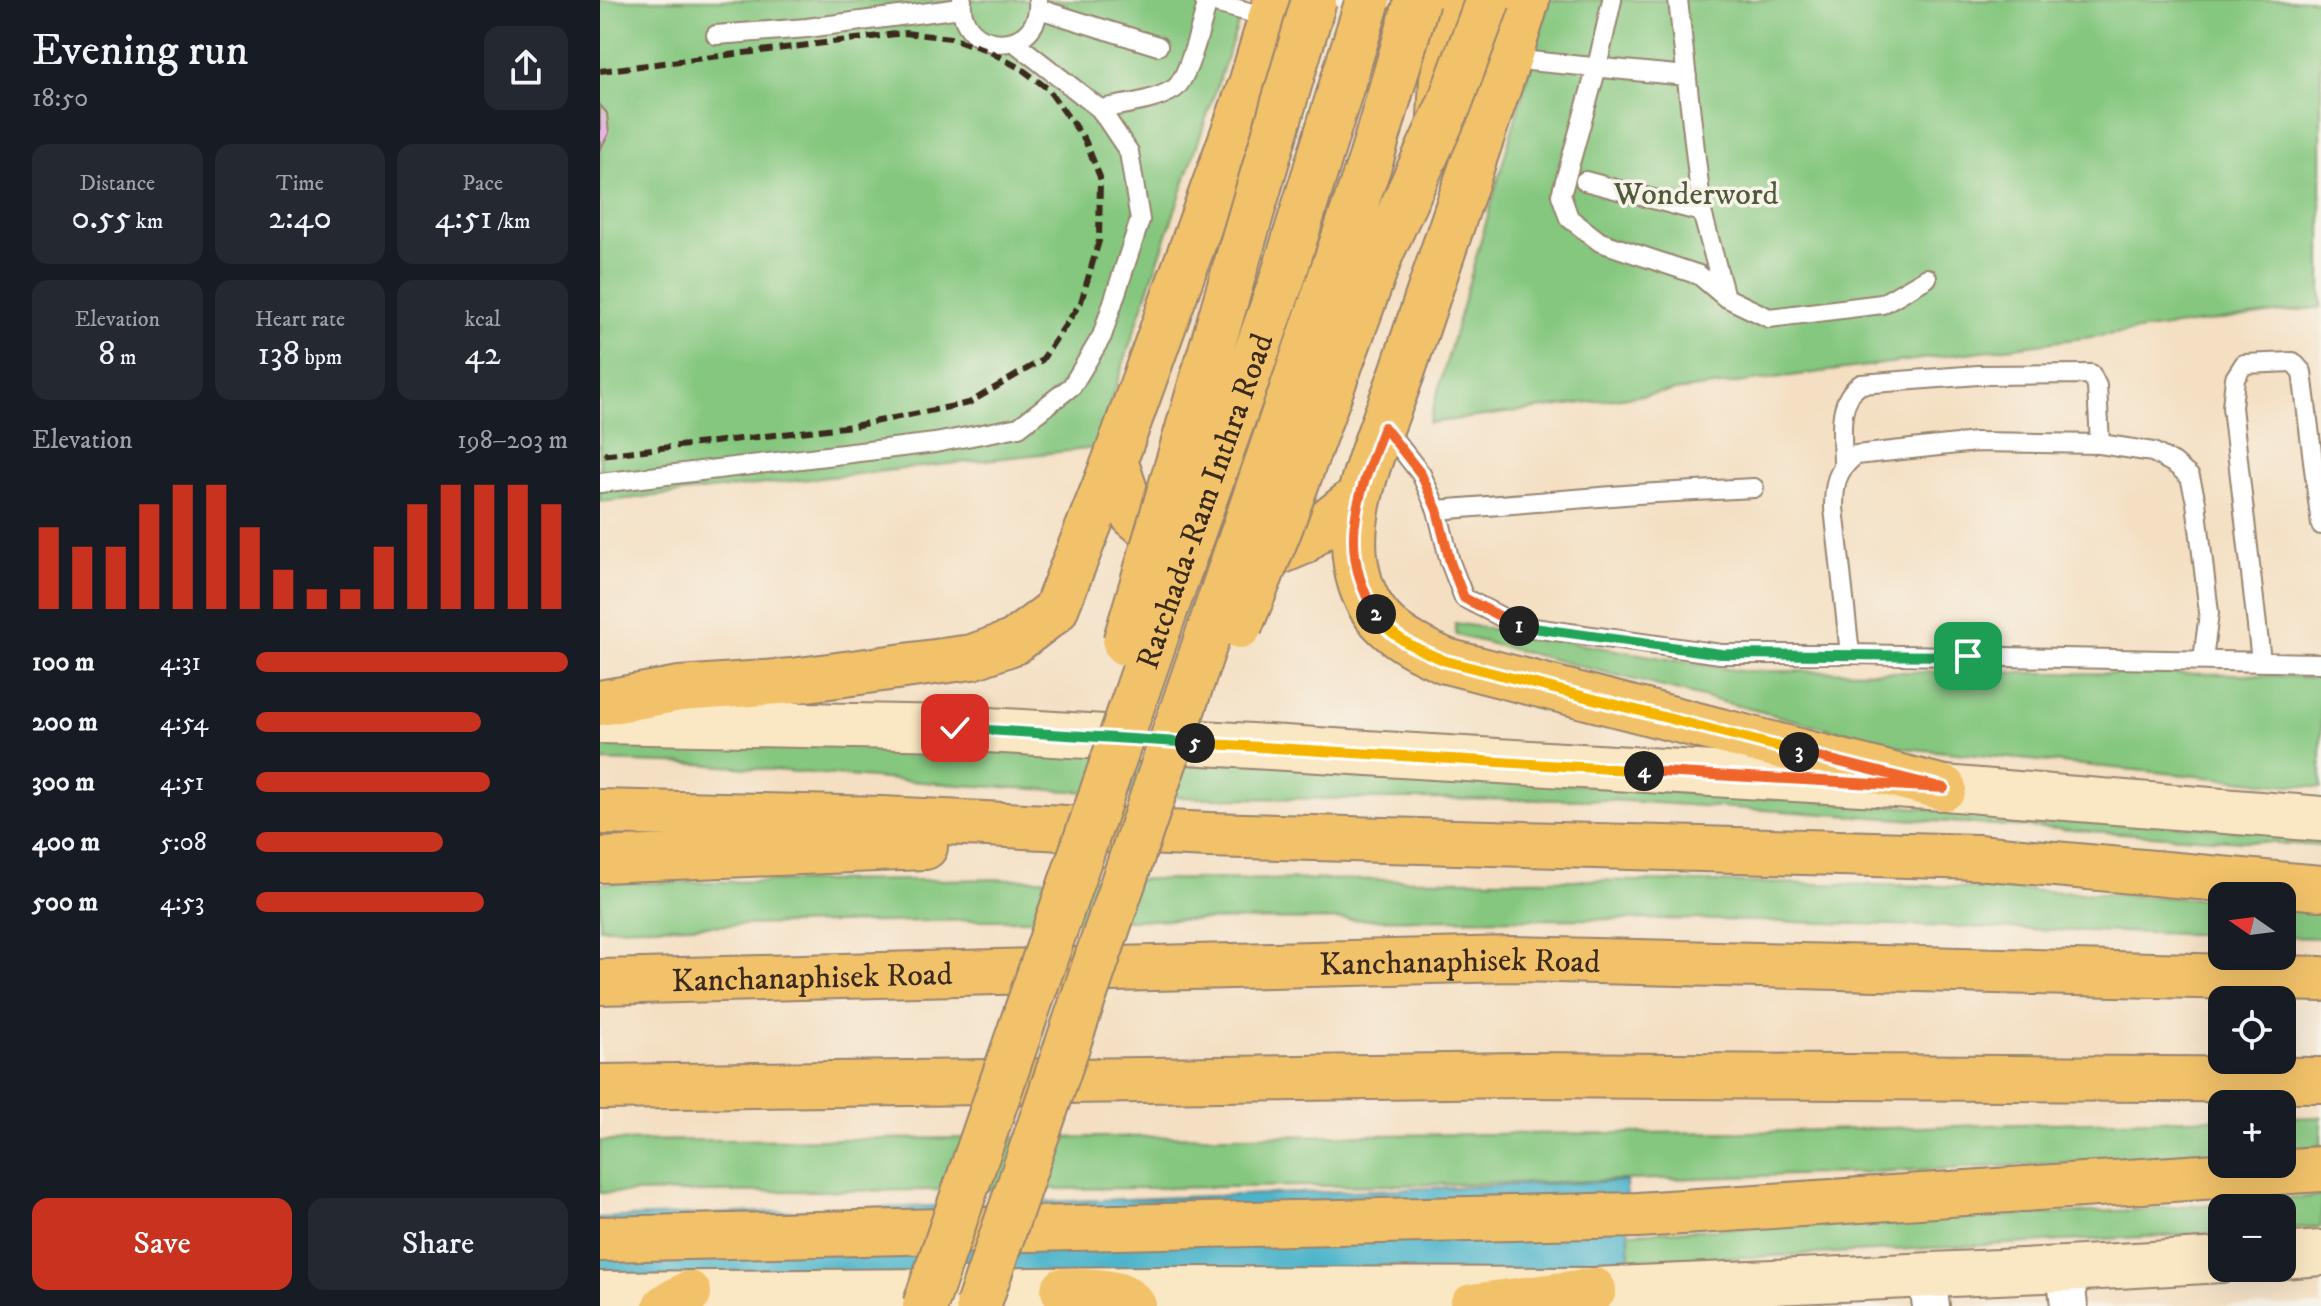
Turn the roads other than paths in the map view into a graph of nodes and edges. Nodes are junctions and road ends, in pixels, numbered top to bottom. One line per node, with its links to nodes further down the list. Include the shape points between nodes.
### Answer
1 (1314, 0): 49 (main road, Ratchada-Ram Inthra Road, bridge, via 1131,620)
2 (1368, 0): 49 (main road, Ratchada-Ram Inthra Road, bridge, via 1283,277)
3 (1417, 0): 46 (main road, Ratchada-Ram Inthra Road, bridge, via 1371,159)
4 (1452, 0): 24 (main road, via 1443,60 1434,233)
5 (1488, 0): 46 (main road, Ratchada-Ram Inthra Road, bridge, via 1449,105 1382,251 1247,611)
6 (1527, 0): 16 (main road)
7 (1612, 0): 17 (lane)
8 (1678, 0): 18 (lane)
9 (1206, 1): 12 (lane); 19 (lane, via 1177,88)
10 (962, 4): 13 (lane, via 807,28); 14 (lane, via 965,21 984,40)
11 (1039, 4): 14 (lane, via 1029,31); 15 (lane)
12 (1274, 9): 27 (main road)
13 (716, 35)
14 (1013, 41): 19 (lane)
15 (1158, 46)
16 (1508, 59): 17 (lane); 24 (main road)
17 (1597, 67): 18 (lane); 23 (lane, via 1561,195 1569,218 1600,242 1699,275)
18 (1687, 76): 21 (lane)
19 (1100, 109): 29 (lane, via 1129,152 1140,220 1102,336 1072,386 1019,427 935,443)
20 (1585, 181): 21 (lane)
21 (1702, 212): 23 (lane)
22 (1927, 278): 23 (lane, via 1882,304 1812,314 1769,318)
23 (1725, 297)
24 (1417, 331): 25 (main road)
25 (1384, 427): 31 (main road); 32 (lane, via 1421,474)
26 (2100, 444): 28 (lane, via 1976,442 1856,455); 28 (lane, via 2097,386 2091,374 1861,384 1850,391 1842,417); 35 (lane, via 2153,452 2190,477 2209,613)
27 (1115, 460): 31 (main road, via 1133,515 1185,559 1247,566 1301,543); 38 (main road, via 1055,611 1014,642 972,657 792,681 680,689)
28 (1843, 465): 34 (lane, via 1834,484 1834,508)
29 (600, 483)
30 (1754, 488): 32 (lane)
31 (1358, 497): 40 (main road, via 1353,536 1366,597 1382,623 1409,645 1446,661)
32 (1437, 510): 34 (lane, via 1464,598 1519,626 1721,654)
33 (2321, 525): 36 (lane, via 2302,372 2293,362 2244,364 2235,378 2232,407)
34 (1850, 654): 35 (lane)
35 (2203, 660): 36 (lane)
36 (2261, 661): 37 (lane)
37 (2321, 663)
38 (600, 703)
39 (600, 721): 40 (main road, via 955,728)
40 (1944, 788): 42 (main road)
41 (600, 812): 43 (main road)
42 (2321, 819)
43 (1209, 835): 44 (main road); 45 (main road, via 1977,857)
44 (600, 860)
45 (2321, 888)
46 (1121, 896): 65 (main road, Ratchada-Ram Inthra Road, bridge)
47 (2321, 979): 48 (main road, Kanchanaphisek Road, via 1512,959)
48 (600, 982)
49 (1032, 998): 64 (main road, Ratchada-Ram Inthra Road, bridge)
50 (2321, 1080): 51 (main road, via 1522,1075)
51 (600, 1087)
52 (2321, 1169): 53 (main road, bridge, via 1638,1215)
53 (600, 1239)
54 (2321, 1253): 55 (main road)
55 (2296, 1255)
56 (2208, 1263): 57 (main road)
57 (2067, 1288): 60 (main road)
58 (1063, 1290): 59 (main road); 63 (main road, bridge); 66 (main road, via 1115,1294)
59 (1594, 1290): 62 (main road, via 1688,1285); 67 (main road)
60 (1928, 1290): 62 (main road)
61 (600, 1294): 63 (main road)
62 (1787, 1294)
63 (677, 1300)
64 (925, 1306)
65 (978, 1306)
66 (1134, 1306)
67 (1472, 1306)

